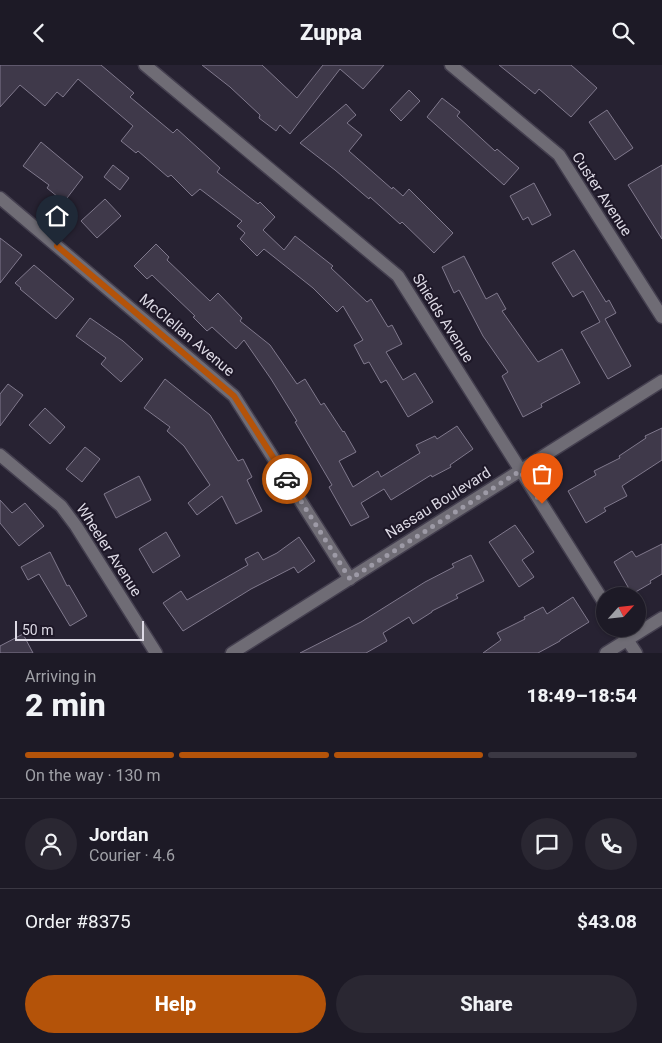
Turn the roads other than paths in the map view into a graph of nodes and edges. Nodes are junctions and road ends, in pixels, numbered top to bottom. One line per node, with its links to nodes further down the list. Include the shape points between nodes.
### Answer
1 (145, 65): 7 (street, Shields Avenue, via 398,276)
2 (451, 65): 4 (street, Custer Avenue, via 558,155)
3 (0, 198): 8 (street, McClellan Avenue, via 234,396)
4 (662, 317)
5 (662, 381): 7 (street, Nassau Boulevard)
6 (0, 455): 14 (street, Wheeler Avenue, via 61,506)
7 (520, 471): 8 (street, Nassau Boulevard); 9 (street, Shields Avenue)
8 (350, 579): 15 (street, Nassau Boulevard)
9 (596, 590)
10 (662, 618): 11 (street)
11 (646, 625)
12 (621, 637): 16 (street)
13 (626, 637): 17 (street)
14 (156, 653)
15 (232, 653)
16 (606, 653)
17 (636, 653)

